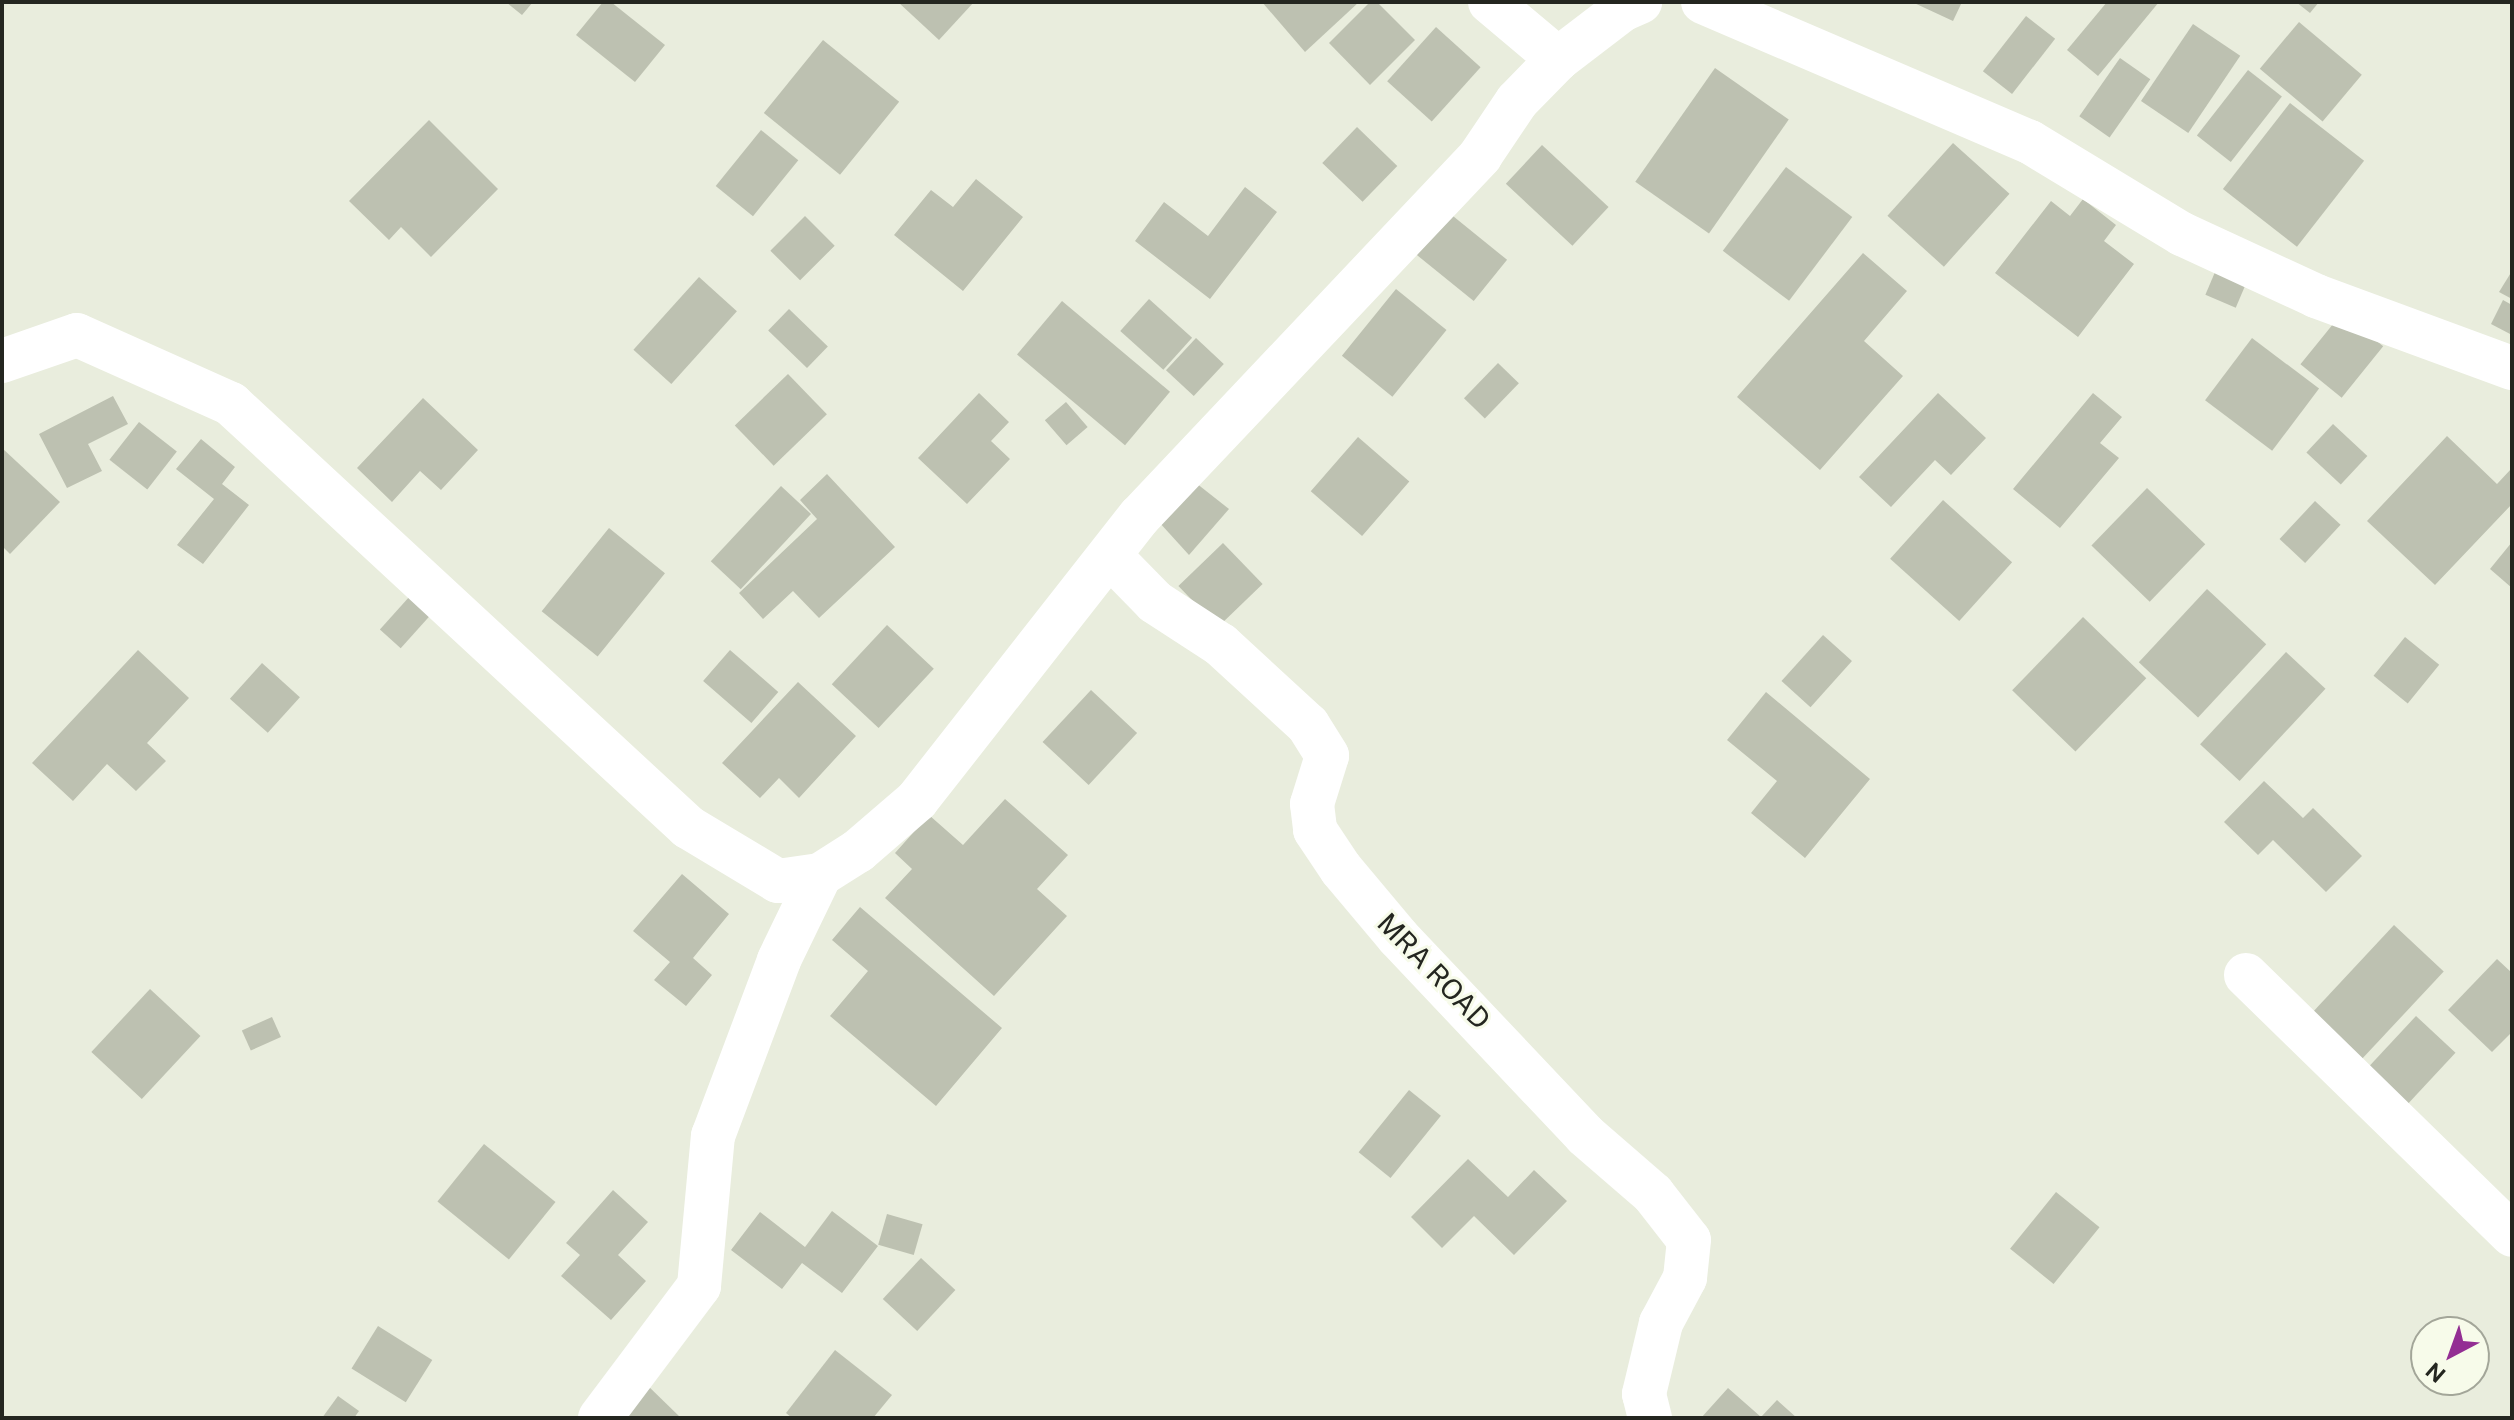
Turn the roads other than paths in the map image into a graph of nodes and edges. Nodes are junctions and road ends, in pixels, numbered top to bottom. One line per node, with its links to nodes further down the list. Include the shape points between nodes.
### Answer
1 (1490, 2): 4 (street)
2 (1640, 2): 4 (street)
3 (1703, 2): 6 (street, via 2030,142 2182,234 2316,296)
4 (1558, 59): 7 (street, via 1517,101 1480,156 1139,517)
5 (2, 361): 8 (street, via 77,335 231,404 688,827 778,881)
6 (2512, 368)
7 (1111, 557): 8 (street, via 917,800 858,851); 12 (street, MRA ROAD, via 1155,602 1221,645 1308,725 1327,756 1312,804 1315,830 1341,869 1585,1135 1653,1194 1689,1240 1685,1278 1661,1323 1644,1394)
8 (820, 875): 11 (street, via 779,960 713,1136 699,1286)
9 (2246, 975): 10 (street)
10 (2512, 1235)
11 (600, 1418)
12 (1650, 1418)

